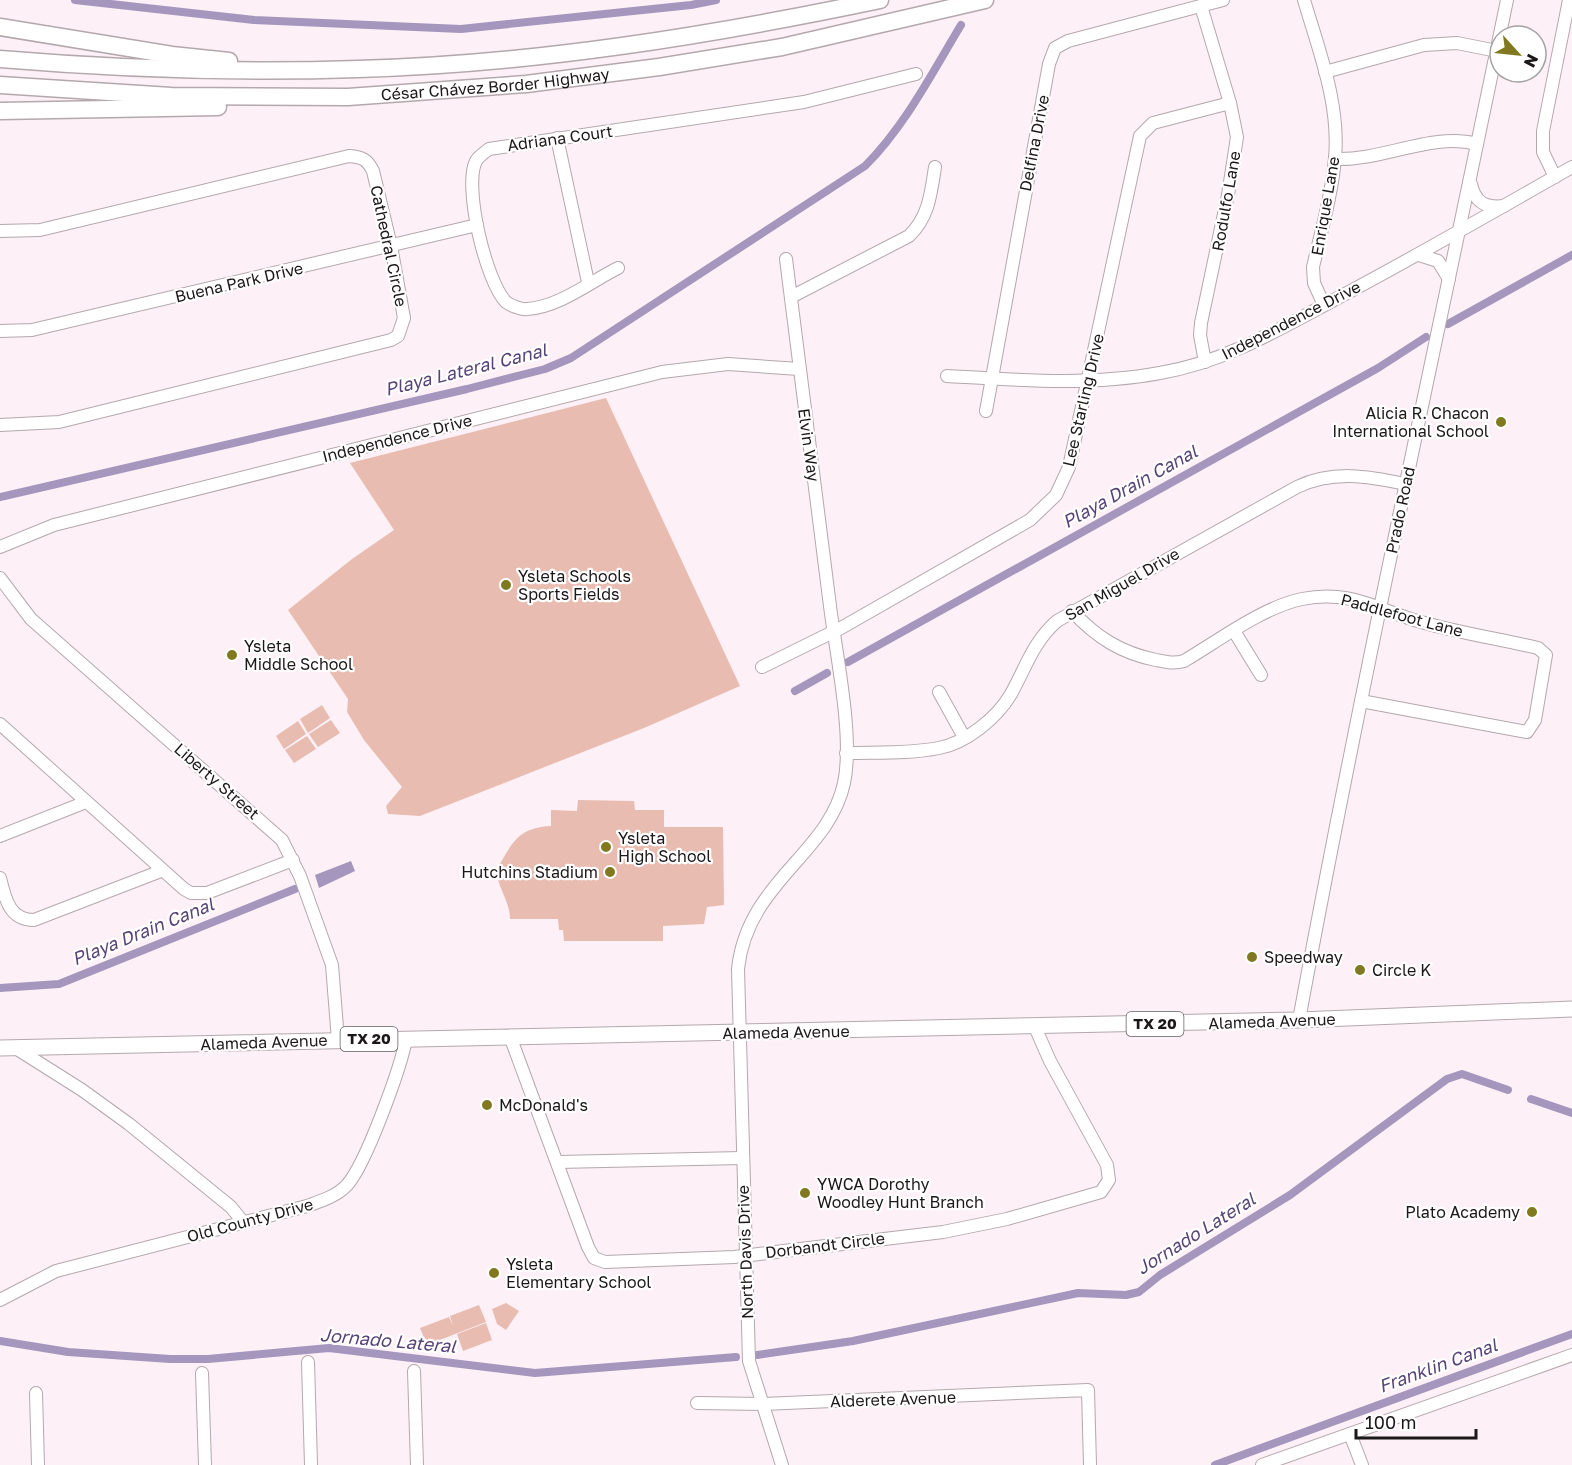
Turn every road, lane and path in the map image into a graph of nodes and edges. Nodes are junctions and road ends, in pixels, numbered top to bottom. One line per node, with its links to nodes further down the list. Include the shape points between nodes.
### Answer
1 (880, 0): 13 (highway, César Chávez Border Highway, via 596,50)
2 (985, 0): 18 (highway, César Chávez Border Highway, via 782,47 659,67 526,84)
3 (1223, 0): 7 (street, Delfina Drive)
4 (1304, 0): 14 (street, Enrique Lane)
5 (1507, 0): 8 (street, Prado Road)
6 (1569, 0): 10 (street)
7 (1201, 6): 19 (street, Rodulfo Lane); 44 (street, Delfina Drive, via 1068,41 1055,48)
8 (1502, 24)
9 (0, 27): 13 (highway, via 172,55)
10 (1567, 37): 26 (street, via 1543,131 1543,152)
11 (1488, 49): 14 (street, via 1457,43 1431,44)
12 (0, 60): 13 (highway, César Chávez Border Highway, via 198,70)
13 (358, 69)
14 (1325, 72): 23 (street, Enrique Lane, via 1333,105)
15 (916, 74): 21 (street, Adriana Court, via 804,102)
16 (1490, 84): 22 (street, Prado Road)
17 (0, 85): 18 (highway, César Chávez Border Highway, via 171,96)
18 (348, 97): 20 (highway, via 187,108)
19 (1230, 103): 41 (street, Rodulfo Lane, via 1236,151 1201,323); 45 (street, Lee Starling Drive, via 1153,123 1140,136)
20 (0, 111)
21 (556, 138): 29 (street, Adriana Court, via 489,148 476,160 471,178); 37 (street)
22 (1477, 144): 23 (street, via 1456,140 1370,158); 27 (street, Prado Road)
23 (1335, 159): 39 (street, Enrique Lane, via 1313,267 1314,283)
24 (935, 167): 38 (street, via 929,205 909,236)
25 (1572, 167): 26 (street, Independence Drive)
26 (1555, 177): 28 (street, Independence Drive)
27 (1470, 180): 28 (street, via 1481,203); 31 (street, Prado Road)
28 (1505, 206): 31 (street, Independence Drive)
29 (477, 225): 32 (street, Buena Park Drive); 37 (street, Adriana Court, via 495,287 507,303 525,310 563,299)
30 (0, 231): 32 (street, Cathedral Circle, via 40,230 349,156 368,162 373,171)
31 (1460, 233): 33 (street, Independence Drive); 36 (street, Prado Road)
32 (391, 246): 40 (street, Buena Park Drive, via 32,330); 47 (street, Cathedral Circle, via 404,318 402,330 391,340 59,422)
33 (1419, 255): 36 (street, via 1438,261); 39 (street, Independence Drive)
34 (786, 259): 38 (street, Elvin Way)
35 (618, 268): 37 (street, Adriana Court)
36 (1449, 279): 48 (street, Prado Road)
37 (588, 282)
38 (791, 297): 42 (street, Elvin Way)
39 (1324, 305): 41 (street, Independence Drive, via 1243,348)
40 (0, 331)
41 (1205, 362): 45 (street, Independence Drive, via 1159,373)
42 (799, 369): 49 (street, Independence Drive, via 728,364 662,372 64,522); 53 (street, Elvin Way)
43 (947, 376): 44 (street, Independence Drive)
44 (990, 378): 45 (street, Independence Drive); 46 (street, Delfina Drive)
45 (1089, 381): 53 (street, Lee Starling Drive, via 1069,467 1056,495 1045,507 1030,520)
46 (986, 411)
47 (0, 425)
48 (1405, 484): 51 (street, Prado Road); 52 (street, San Miguel Drive, via 1360,475 1310,481)
49 (0, 547)
50 (0, 578): 64 (street, Liberty Street, via 31,619 273,829)
51 (1380, 606): 54 (street, Paddlefoot Lane, via 1340,597 1300,599); 58 (street, Prado Road); 58 (street, Paddlefoot Lane, via 1424,623 1538,648 1546,655 1546,664 1534,720 1531,729 1523,733)
52 (1072, 611): 54 (street, Paddlefoot Lane, via 1106,642 1132,654 1171,663 1184,661); 60 (street, San Miguel Drive, via 1040,638 999,710)
53 (833, 631): 55 (street, Lee Starling Drive); 61 (street, Elvin Way)
54 (1234, 631): 56 (street)
55 (762, 667)
56 (1261, 675)
57 (939, 692): 60 (street)
58 (1361, 701): 68 (street, Prado Road)
59 (0, 724): 62 (street)
60 (964, 737): 61 (street, San Miguel Drive, via 938,748)
61 (846, 753): 70 (street, North Davis Drive, via 844,783 831,815 764,898 748,926 739,962)
62 (86, 802): 63 (street); 65 (street)
63 (0, 836)
64 (293, 860): 65 (street, via 199,894 184,889); 73 (street, Liberty Street, via 332,965)
65 (161, 871): 66 (street, via 34,920 21,918 12,911)
66 (0, 878)
67 (1572, 1009): 68 (main road, Alameda Avenue / TX 20)
68 (1299, 1020): 69 (main road, Alameda Avenue / TX 20)
69 (1035, 1027): 70 (main road, Alameda Avenue / TX 20); 78 (street, Dorbandt Circle, via 1107,1164 1108,1180 1101,1192 960,1229)
70 (739, 1033): 72 (main road, Alameda Avenue / TX 20); 75 (street, North Davis Drive)
71 (406, 1038): 72 (main road, Alameda Avenue / TX 20); 73 (main road, Alameda Avenue / TX 20); 77 (street, Old County Drive, via 392,1088 347,1185 323,1201)
72 (511, 1039): 76 (street, Dorbandt Circle)
73 (338, 1040): 74 (main road, Alameda Avenue / TX 20)
74 (7, 1047): 77 (street, via 82,1090 129,1124 231,1207)
75 (742, 1158): 76 (street); 78 (street, North Davis Drive)
76 (558, 1162): 78 (street, Dorbandt Circle, via 588,1247 597,1260)
77 (243, 1222): 79 (street, Old County Drive, via 56,1271)
78 (745, 1254): 86 (street, North Davis Drive, via 749,1361)
79 (0, 1299)
80 (1572, 1355): 87 (street)
81 (308, 1362): 90 (street)
82 (414, 1371): 91 (street)
83 (202, 1373): 89 (street)
84 (36, 1393): 88 (street)
85 (697, 1402): 86 (street, Alderete Avenue)
86 (763, 1404): 92 (street, North Davis Drive); 93 (street, Alderete Avenue, via 1089,1390)
87 (1350, 1434): 94 (street); 95 (street)
88 (38, 1465)
89 (205, 1465)
90 (311, 1465)
91 (417, 1465)
92 (782, 1465)
93 (1089, 1465)
94 (1262, 1465)
95 (1362, 1465)

